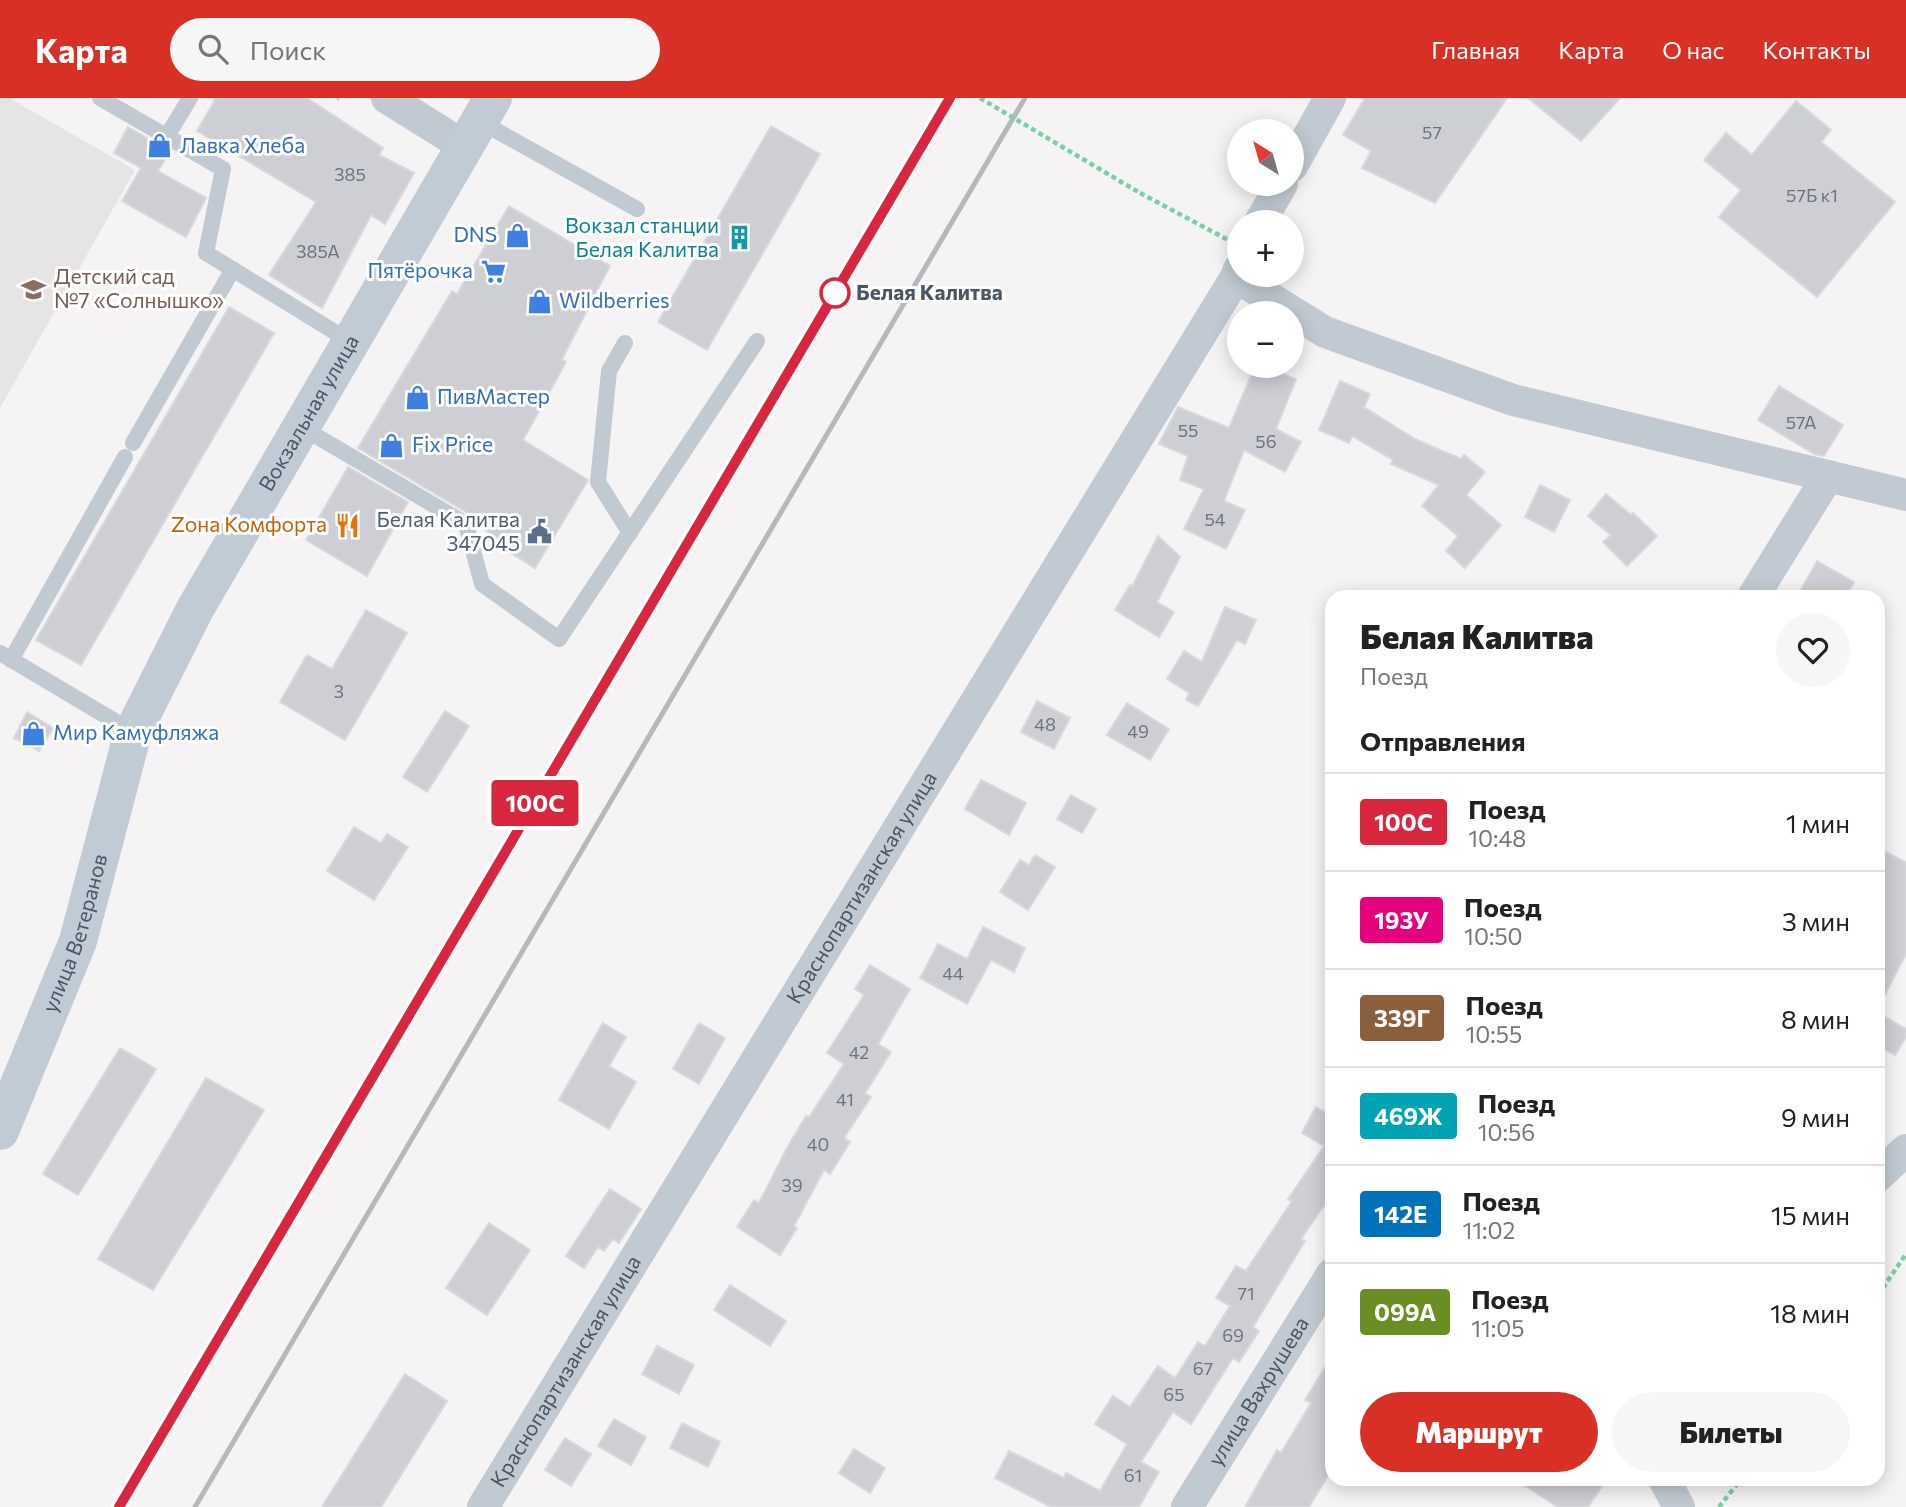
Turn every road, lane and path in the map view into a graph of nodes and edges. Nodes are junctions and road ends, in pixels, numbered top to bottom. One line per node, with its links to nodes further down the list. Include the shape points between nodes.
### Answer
1 (100, 98): 7 (lane)
2 (190, 98): 7 (lane)
3 (387, 98): 6 (street)
4 (980, 98): 10 (path, bridge)
5 (1329, 98): 8 (street)
6 (479, 122): 9 (lane); 15 (main road, Вокзальная улица)
7 (167, 136): 11 (lane, via 223,169 206,253)
8 (1304, 144)
9 (637, 209)
10 (1227, 240)
11 (233, 269): 15 (lane); 22 (lane)
12 (1229, 287): 32 (street, Краснопартизанская улица)
13 (1259, 287): 18 (street, via 1325,332 1513,400)
14 (757, 341): 20 (lane)
15 (351, 342): 17 (main road, Вокзальная улица)
16 (625, 343): 20 (lane, via 609,371 598,482)
17 (301, 426): 20 (lane, via 466,524 482,584 559,639); 23 (main road, Вокзальная улица, via 195,609)
18 (1828, 476): 19 (street); 21 (street)
19 (1906, 495)
20 (630, 533)
21 (1757, 590)
22 (6, 656): 23 (lane)
23 (133, 732): 24 (main road, улица Ветеранов, via 78,941)
24 (0, 1131)
25 (1906, 1150): 26 (street)
26 (1885, 1170)
27 (1906, 1254): 29 (path)
28 (1325, 1285): 33 (street, улица Вахрушева)
29 (1885, 1286)
30 (1668, 1486): 34 (street)
31 (1736, 1486): 35 (path)
32 (482, 1507)
33 (1187, 1507)
34 (1679, 1507)
35 (1719, 1507)

